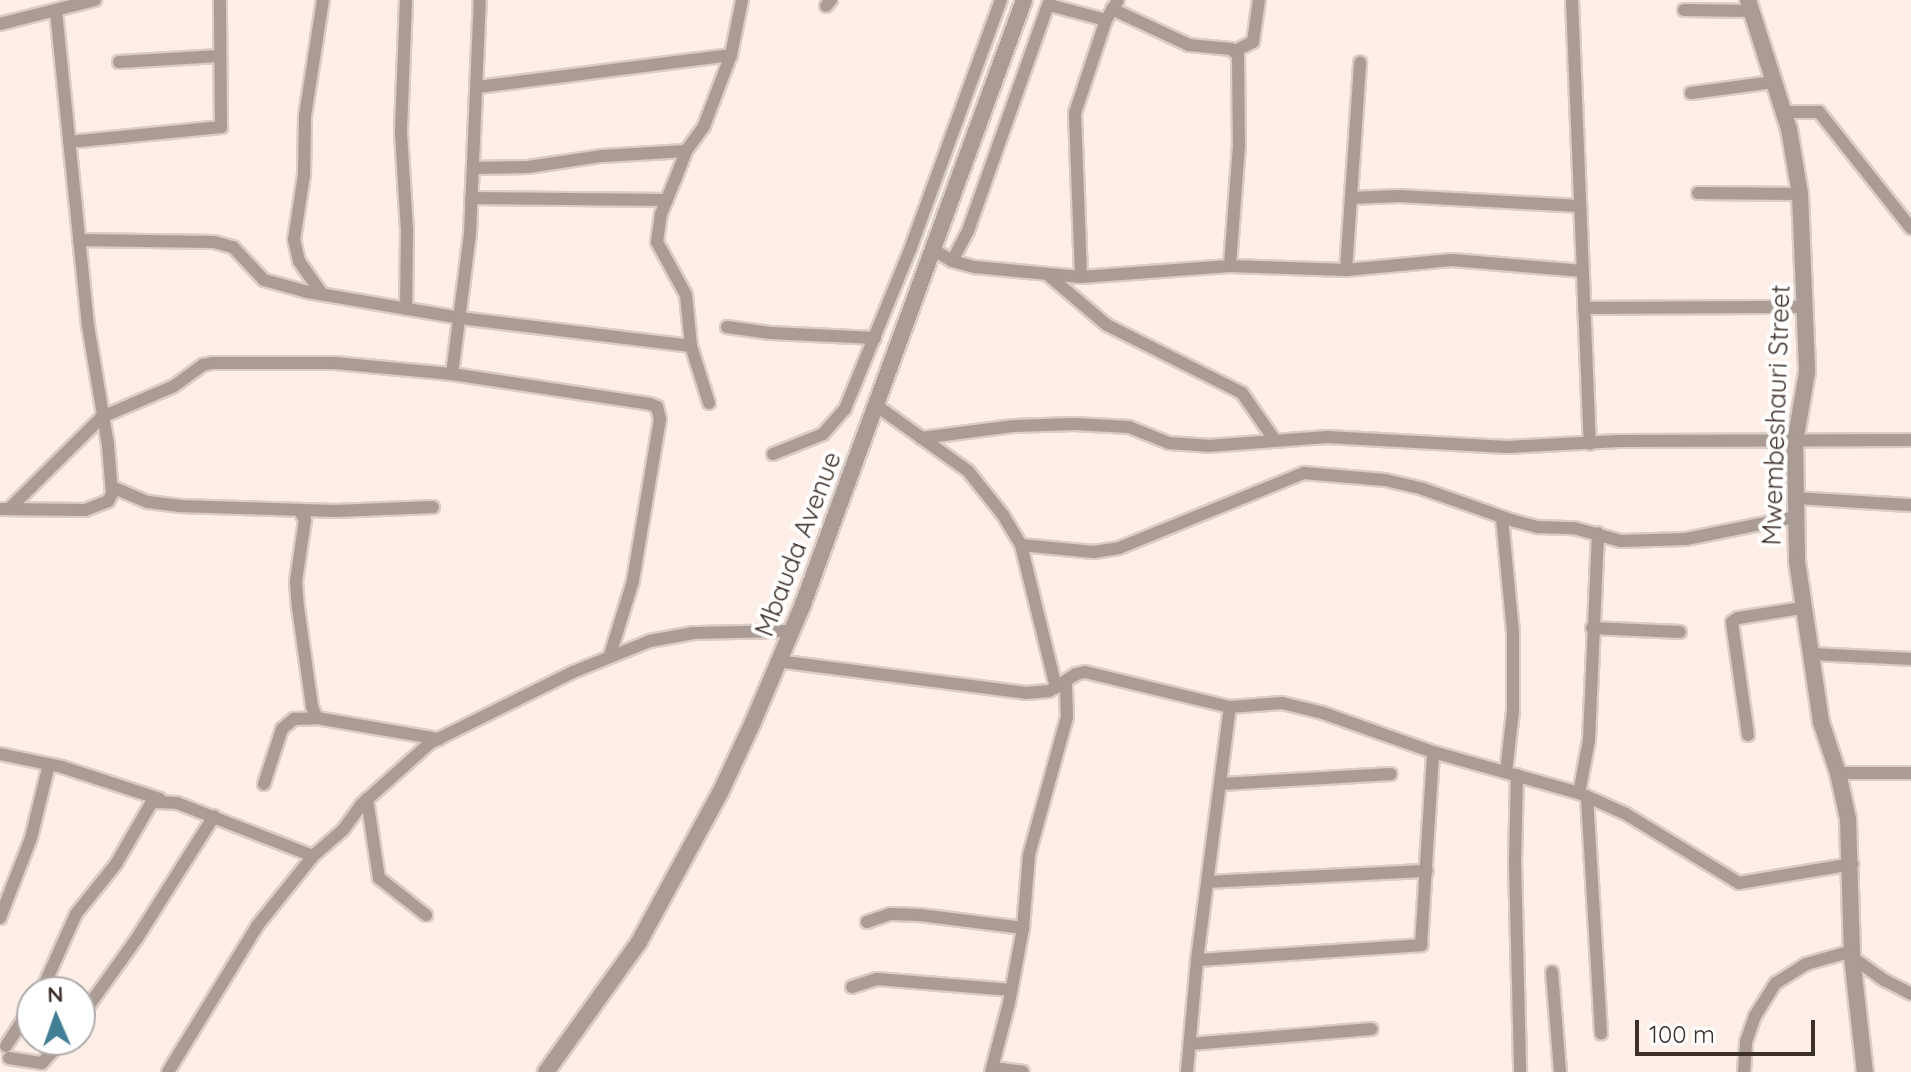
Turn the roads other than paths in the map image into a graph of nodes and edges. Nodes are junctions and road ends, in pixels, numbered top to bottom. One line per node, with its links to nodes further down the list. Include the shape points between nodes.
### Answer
1 (95, 0): 13 (street)
2 (220, 0): 19 (street)
3 (323, 0): 44 (street, via 294,240 299,261)
4 (406, 0): 47 (street, via 401,121)
5 (480, 0): 23 (street)
6 (742, 0): 18 (street)
7 (1001, 0): 50 (street)
8 (1024, 0): 37 (street, Mbauda Avenue)
9 (1259, 0): 17 (street, via 1253,42)
10 (1572, 0): 34 (street)
11 (1050, 3): 14 (street); 38 (street, via 968,231)
12 (1750, 5): 15 (street); 22 (street, Mwembeshauri Street)
13 (62, 6): 16 (street); 26 (street)
14 (1112, 10): 17 (street, via 1189,45); 43 (street, via 1075,113)
15 (1684, 10)
16 (0, 24)
17 (1235, 51): 39 (street, via 1239,145)
18 (731, 55): 23 (street); 27 (street, via 704,126)
19 (219, 56): 20 (street); 26 (street, via 221,127)
20 (119, 62)
21 (1360, 62): 32 (street)
22 (1773, 82): 24 (street); 25 (street, Mwembeshauri Street)
23 (478, 87): 28 (street)
24 (1691, 93)
25 (1783, 112): 30 (street, Mwembeshauri Street); 35 (street, via 1819,112)
26 (69, 142): 36 (street)
27 (686, 151): 28 (street); 33 (street)
28 (473, 168): 31 (street)
29 (1698, 193): 30 (street)
30 (1800, 194): 45 (street, Mwembeshauri Street)
31 (471, 198): 33 (street); 48 (street)
32 (1351, 198): 34 (street); 40 (street)
33 (667, 200): 51 (street, via 657,242 686,295)
34 (1580, 206): 41 (street)
35 (1910, 222)
36 (79, 240): 44 (street, via 230,245 264,280); 55 (street)
37 (934, 250): 38 (street); 54 (street, Mbauda Avenue)
38 (952, 261): 42 (street)
39 (1230, 266): 40 (street); 43 (street)
40 (1346, 270): 41 (street, via 1452,260)
41 (1583, 271): 46 (street)
42 (1048, 275): 43 (street); 57 (street, via 1107,325 1242,393)
43 (1081, 277)
44 (322, 294): 47 (street)
45 (1805, 307): 46 (street); 59 (street, Mwembeshauri Street, via 1807,372)
46 (1584, 308): 60 (street)
47 (406, 309): 48 (street)
48 (460, 318): 51 (street); 52 (street)
49 (727, 327): 50 (street)
50 (875, 338): 61 (street, via 845,409 823,434)
51 (691, 346): 53 (street)
52 (452, 374): 55 (street, via 335,363 212,363); 77 (street, via 657,407 660,419 633,581)
53 (709, 403)
54 (877, 406): 56 (street); 74 (street, Mbauda Avenue)
55 (102, 417): 62 (street); 66 (street)
56 (921, 438): 57 (street, via 1074,424 1129,427 1169,443 1208,446); 71 (street, via 968,471)
57 (1274, 439): 60 (street, via 1507,447)
58 (1911, 440): 59 (street)
59 (1795, 442): 60 (street); 63 (street, Mwembeshauri Street)
60 (1590, 444)
61 (773, 454)
62 (112, 487): 66 (street, via 108,501 85,510); 67 (street, via 148,502 179,506)
63 (1796, 498): 64 (street); 68 (street, Mwembeshauri Street)
64 (1911, 505)
65 (433, 507): 67 (street)
66 (4, 509)
67 (299, 510): 82 (street, via 305,520 297,567 298,607)
68 (1795, 517): 70 (street, via 1644,543); 72 (street, Mwembeshauri Street)
69 (1502, 518): 70 (street); 71 (street, via 1398,483 1304,473 1119,548 1094,552); 91 (street, via 1513,632)
70 (1598, 533): 73 (street)
71 (1021, 545): 80 (street)
72 (1802, 608): 76 (street, Mwembeshauri Street); 83 (street, via 1732,622)
73 (1592, 628): 75 (street); 94 (street)
74 (791, 631): 77 (street, via 693,633); 79 (street, Mbauda Avenue)
75 (1680, 632)
76 (1813, 654): 78 (street); 88 (street, Mwembeshauri Street, via 1821,722)
77 (610, 655): 84 (street)
78 (1911, 659)
79 (777, 661): 80 (street, via 1026,693); 123 (street, Mbauda Avenue, via 721,791 639,942)
80 (1061, 685): 81 (street, via 1085,672); 105 (street, via 1067,717 1029,855)
81 (1230, 707): 85 (street, via 1282,703); 93 (street)
82 (317, 718): 84 (street); 92 (street, via 301,717 287,724)
83 (1748, 735)
84 (439, 739): 95 (street)
85 (1433, 752): 91 (street); 100 (street)
86 (0, 754): 87 (street)
87 (49, 764): 96 (street); 103 (street, via 31,838)
88 (1838, 773): 89 (street); 99 (street, Mwembeshauri Street)
89 (1911, 773)
90 (1391, 774): 93 (street)
91 (1512, 774): 94 (street); 126 (street)
92 (264, 784)
93 (1222, 784): 101 (street)
94 (1583, 795): 99 (street, via 1626,814 1739,883); 115 (street)
95 (367, 799): 98 (street); 102 (street, via 379,878)
96 (163, 800): 97 (street); 109 (street, via 152,802 116,864 76,914)
97 (214, 816): 98 (street); 113 (street)
98 (313, 856): 122 (street, via 246,941)
99 (1852, 864): 106 (street, Mwembeshauri Street)
100 (1427, 871): 101 (street); 107 (street, via 1423,942 1418,948)
101 (1208, 882): 107 (street)
102 (426, 915)
103 (0, 918)
104 (867, 922): 105 (street, via 890,914 920,915)
105 (1023, 928): 111 (street)
106 (1852, 954): 112 (street); 128 (street, via 1806,964 1776,983 1755,1016); 129 (street, Mwembeshauri Street)
107 (1197, 960): 117 (street)
108 (1552, 972): 127 (street)
109 (48, 976)
110 (852, 987): 111 (street, via 877,979)
111 (1012, 990): 121 (street)
112 (1911, 994)
113 (96, 996)
114 (1371, 1029): 117 (street)
115 (1601, 1034)
116 (16, 1035): 118 (street, via 7,1052)
117 (1190, 1044): 125 (street)
118 (16, 1055)
119 (20, 1056): 120 (street, via 42,1063)
120 (48, 1056)
121 (992, 1070): 124 (street)
122 (168, 1072)
123 (546, 1072)
124 (1023, 1072)
125 (1187, 1072)
126 (1520, 1072)
127 (1560, 1072)
128 (1744, 1072)
129 (1865, 1072)

